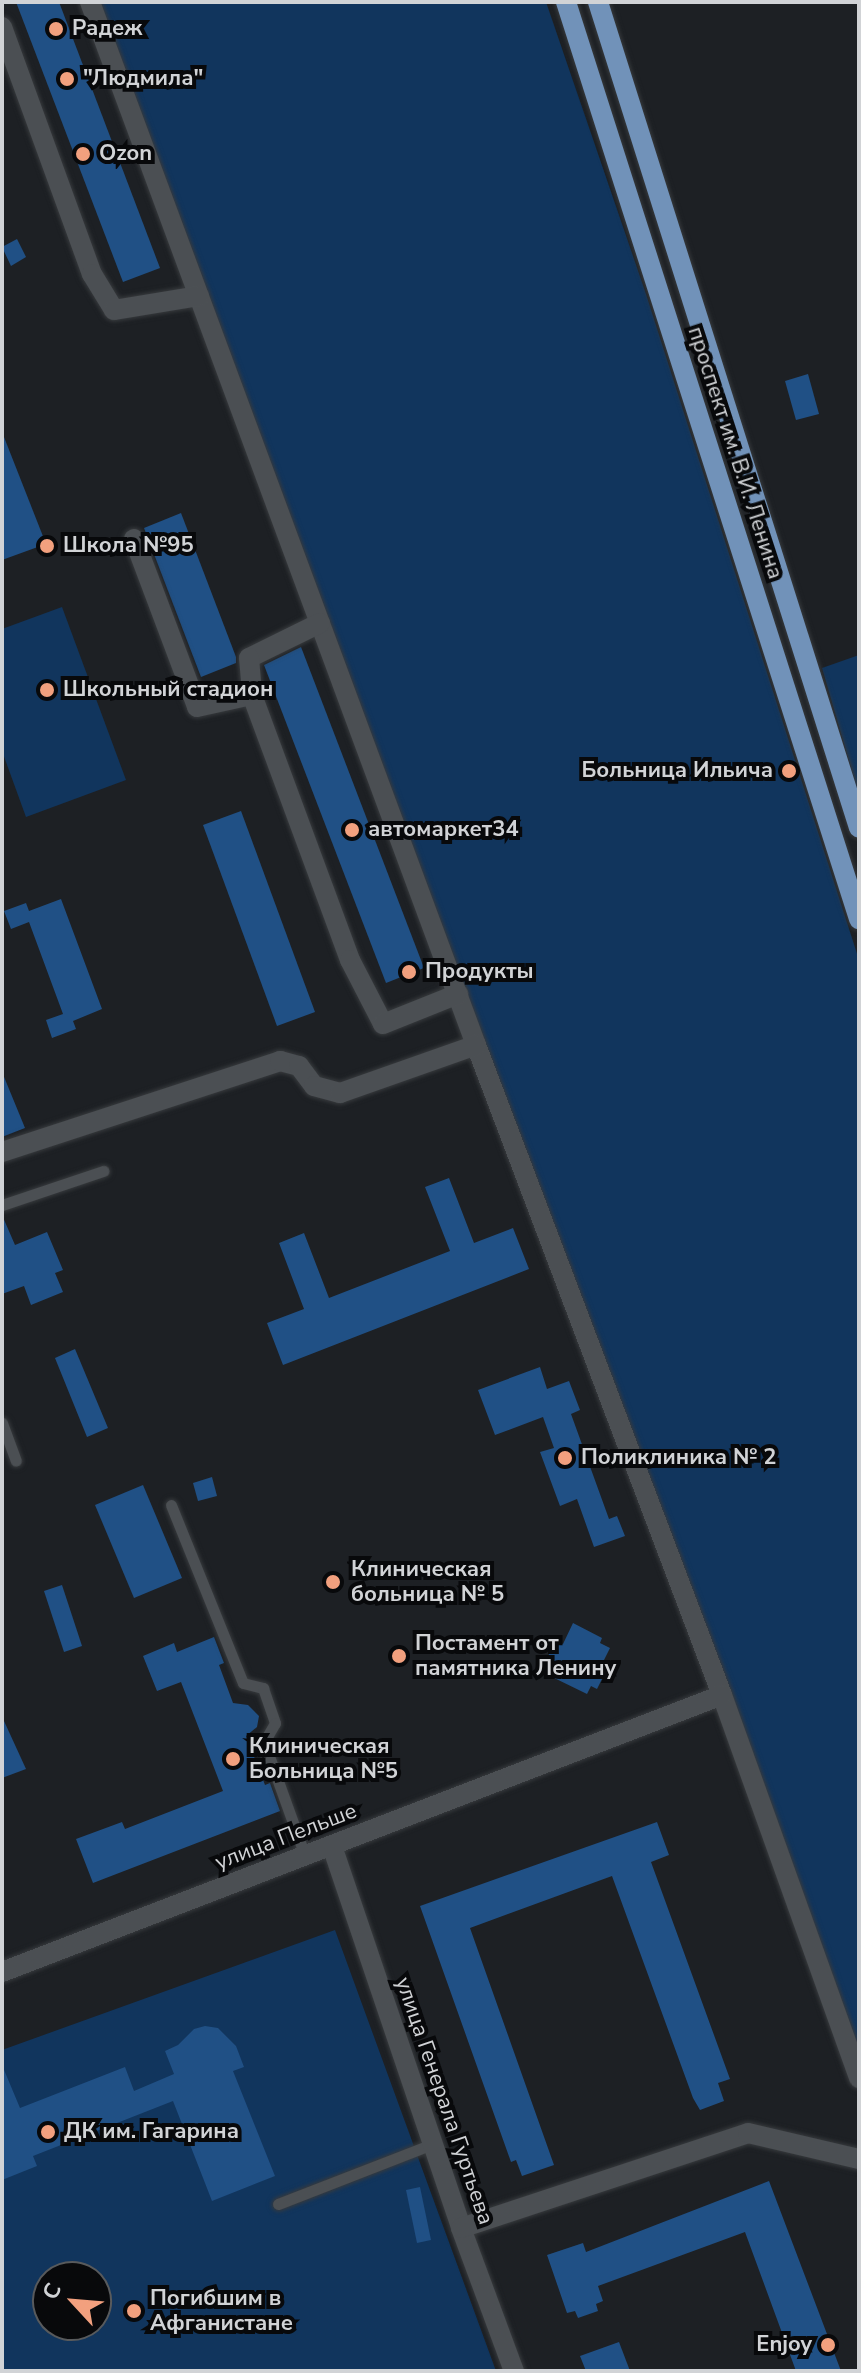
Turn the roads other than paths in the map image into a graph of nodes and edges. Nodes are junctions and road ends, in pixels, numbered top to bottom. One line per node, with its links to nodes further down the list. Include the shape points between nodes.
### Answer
1 (90, 2): 5 (street)
2 (566, 2): 10 (main road, проспект им. В.И. Ленина)
3 (598, 2): 9 (main road, проспект им. В.И. Ленина)
4 (2, 27): 5 (street, via 92,274 114,310)
5 (199, 296): 7 (street)
6 (134, 539): 8 (street, via 197,707)
7 (320, 623): 8 (street, via 249,658); 11 (street)
8 (252, 695): 11 (street, via 350,960 383,1024)
9 (859, 828)
10 (859, 919)
11 (458, 994): 12 (street)
12 (476, 1045): 13 (street, via 340,1093 314,1086 299,1066 280,1061); 19 (street)
13 (2, 1152)
14 (103, 1171): 15 (lane)
15 (2, 1205)
16 (2, 1423): 17 (lane)
17 (16, 1461)
18 (171, 1505): 21 (lane, via 243,1683 263,1688 275,1723 264,1742)
19 (722, 1695): 20 (street, улица Пельше); 23 (street)
20 (332, 1846): 21 (street, улица Пельше); 24 (street, улица Генерала Гуртьева)
21 (305, 1856): 22 (street, улица Пельше)
22 (2, 1972)
23 (859, 2078)
24 (433, 2144): 26 (lane); 27 (street, улица Генерала Гуртьева)
25 (859, 2159): 27 (street, via 748,2133)
26 (278, 2204)
27 (461, 2228): 28 (street, улица Генерала Гуртьева)
28 (514, 2371)

